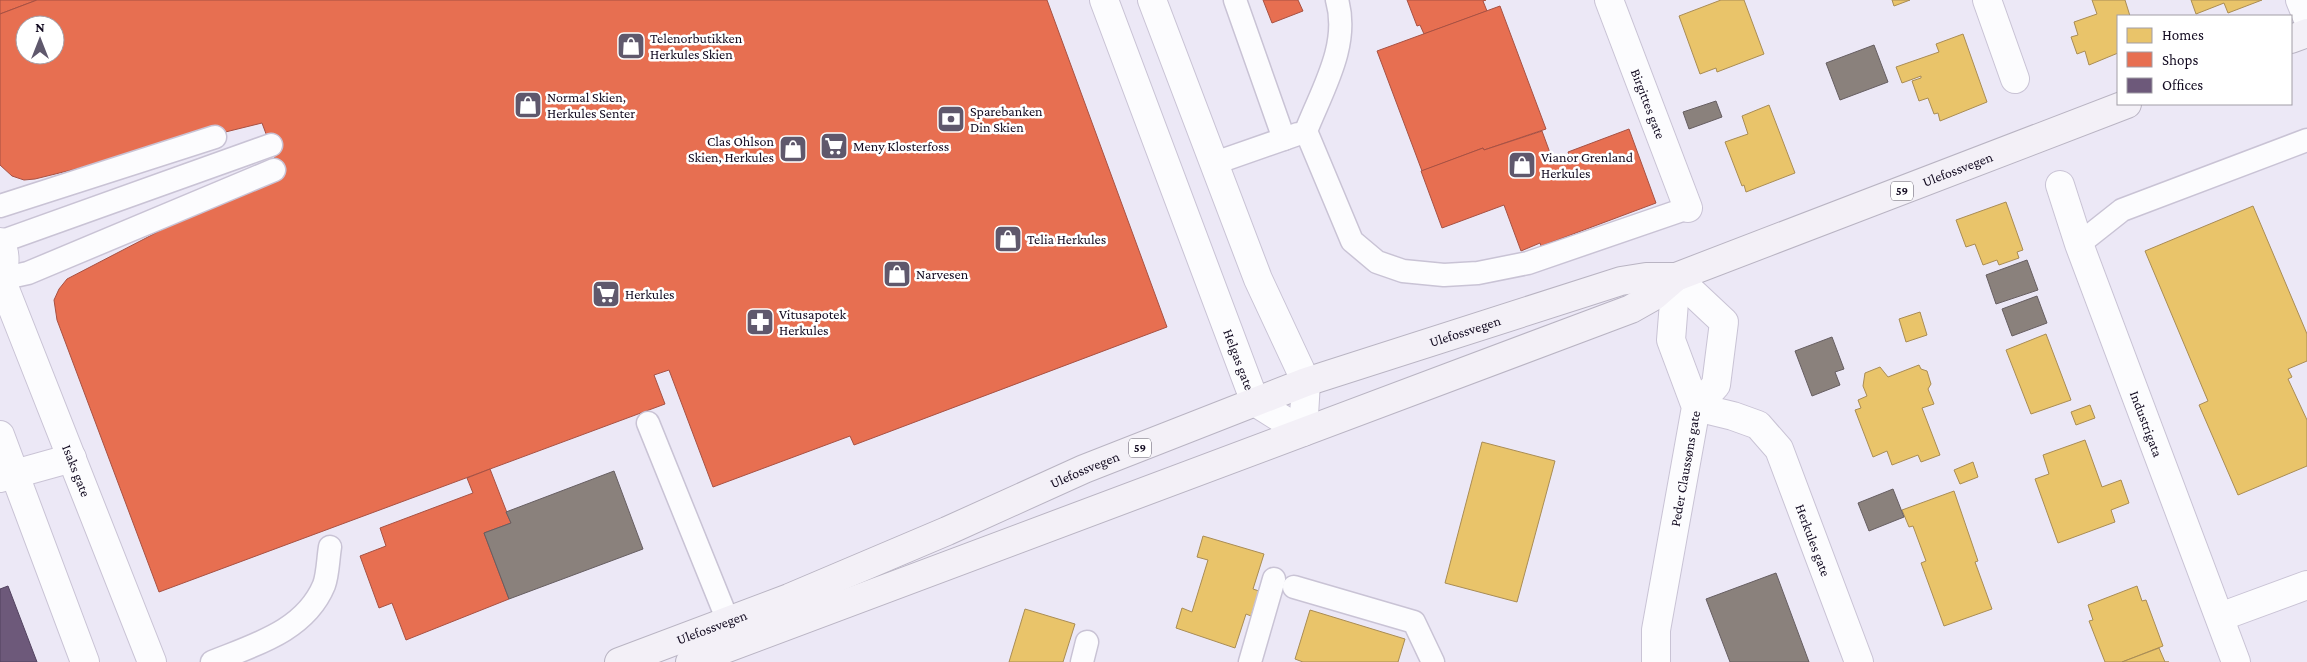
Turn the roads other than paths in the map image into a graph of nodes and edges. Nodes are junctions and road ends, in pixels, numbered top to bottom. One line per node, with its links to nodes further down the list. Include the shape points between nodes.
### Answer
1 (1104, 0): 28 (street, Helgas gate)
2 (1152, 0): 18 (street)
3 (1235, 0): 15 (lane)
4 (1337, 0): 13 (lane, via 1341,14 1340,44)
5 (1609, 0): 22 (street, Birgittes gate)
6 (1987, 0): 11 (street)
7 (2300, 0): 8 (street)
8 (2307, 17)
9 (2307, 33): 10 (main road)
10 (2292, 40)
11 (2015, 79)
12 (2124, 105): 25 (main road, Ulefossvegen / 59)
13 (1306, 131): 15 (lane); 22 (lane, via 1352,241 1377,262 1403,271 1478,274 1519,265)
14 (215, 137): 21 (lane)
15 (1284, 139): 18 (lane)
16 (2307, 140): 24 (lane, via 2122,210)
17 (270, 145): 23 (lane)
18 (1215, 163): 27 (street, via 1258,279)
19 (274, 170): 26 (lane, via 28,274)
20 (2060, 185): 24 (street, Industrigata)
21 (0, 206)
22 (1688, 208)
23 (8, 239): 26 (street, Isaks gate)
24 (2079, 244): 37 (street, Industrigata)
25 (1676, 277): 27 (main road, Ulefossvegen / 59, via 1646,276 1621,282); 29 (street, Peder Claussøns gate, via 1671,340); 29 (street, via 1724,322 1716,385); 31 (main road, Ulefossvegen / 59, via 1654,296 1631,309)
26 (0, 279): 33 (street, Isaks gate)
27 (1306, 382): 28 (main road, Ulefossvegen / 59); 31 (street)
28 (1255, 402): 31 (street, Helgas gate); 38 (main road, Ulefossvegen / 59, via 1084,469 948,531)
29 (1696, 407): 46 (street, Peder Claussøns gate, via 1656,630); 47 (street, Herkules gate, via 1758,425 1779,448)
30 (648, 422): 38 (lane)
31 (1303, 432): 43 (main road, Ulefossvegen / 59)
32 (0, 435): 34 (street)
33 (72, 458): 34 (street); 40 (street, Isaks gate)
34 (7, 476): 39 (street)
35 (330, 547): 41 (lane, via 324,585 307,613 273,638)
36 (2307, 585): 37 (street)
37 (2220, 617): 48 (street, Industrigata)
38 (728, 621): 42 (main road, Ulefossvegen / 59)
39 (85, 662)
40 (152, 662)
41 (212, 662)
42 (619, 662)
43 (690, 662)
44 (1250, 662): 45 (lane, via 1284,583 1414,622)
45 (1433, 662)
46 (1656, 662)
47 (1859, 662)
48 (2236, 662)

